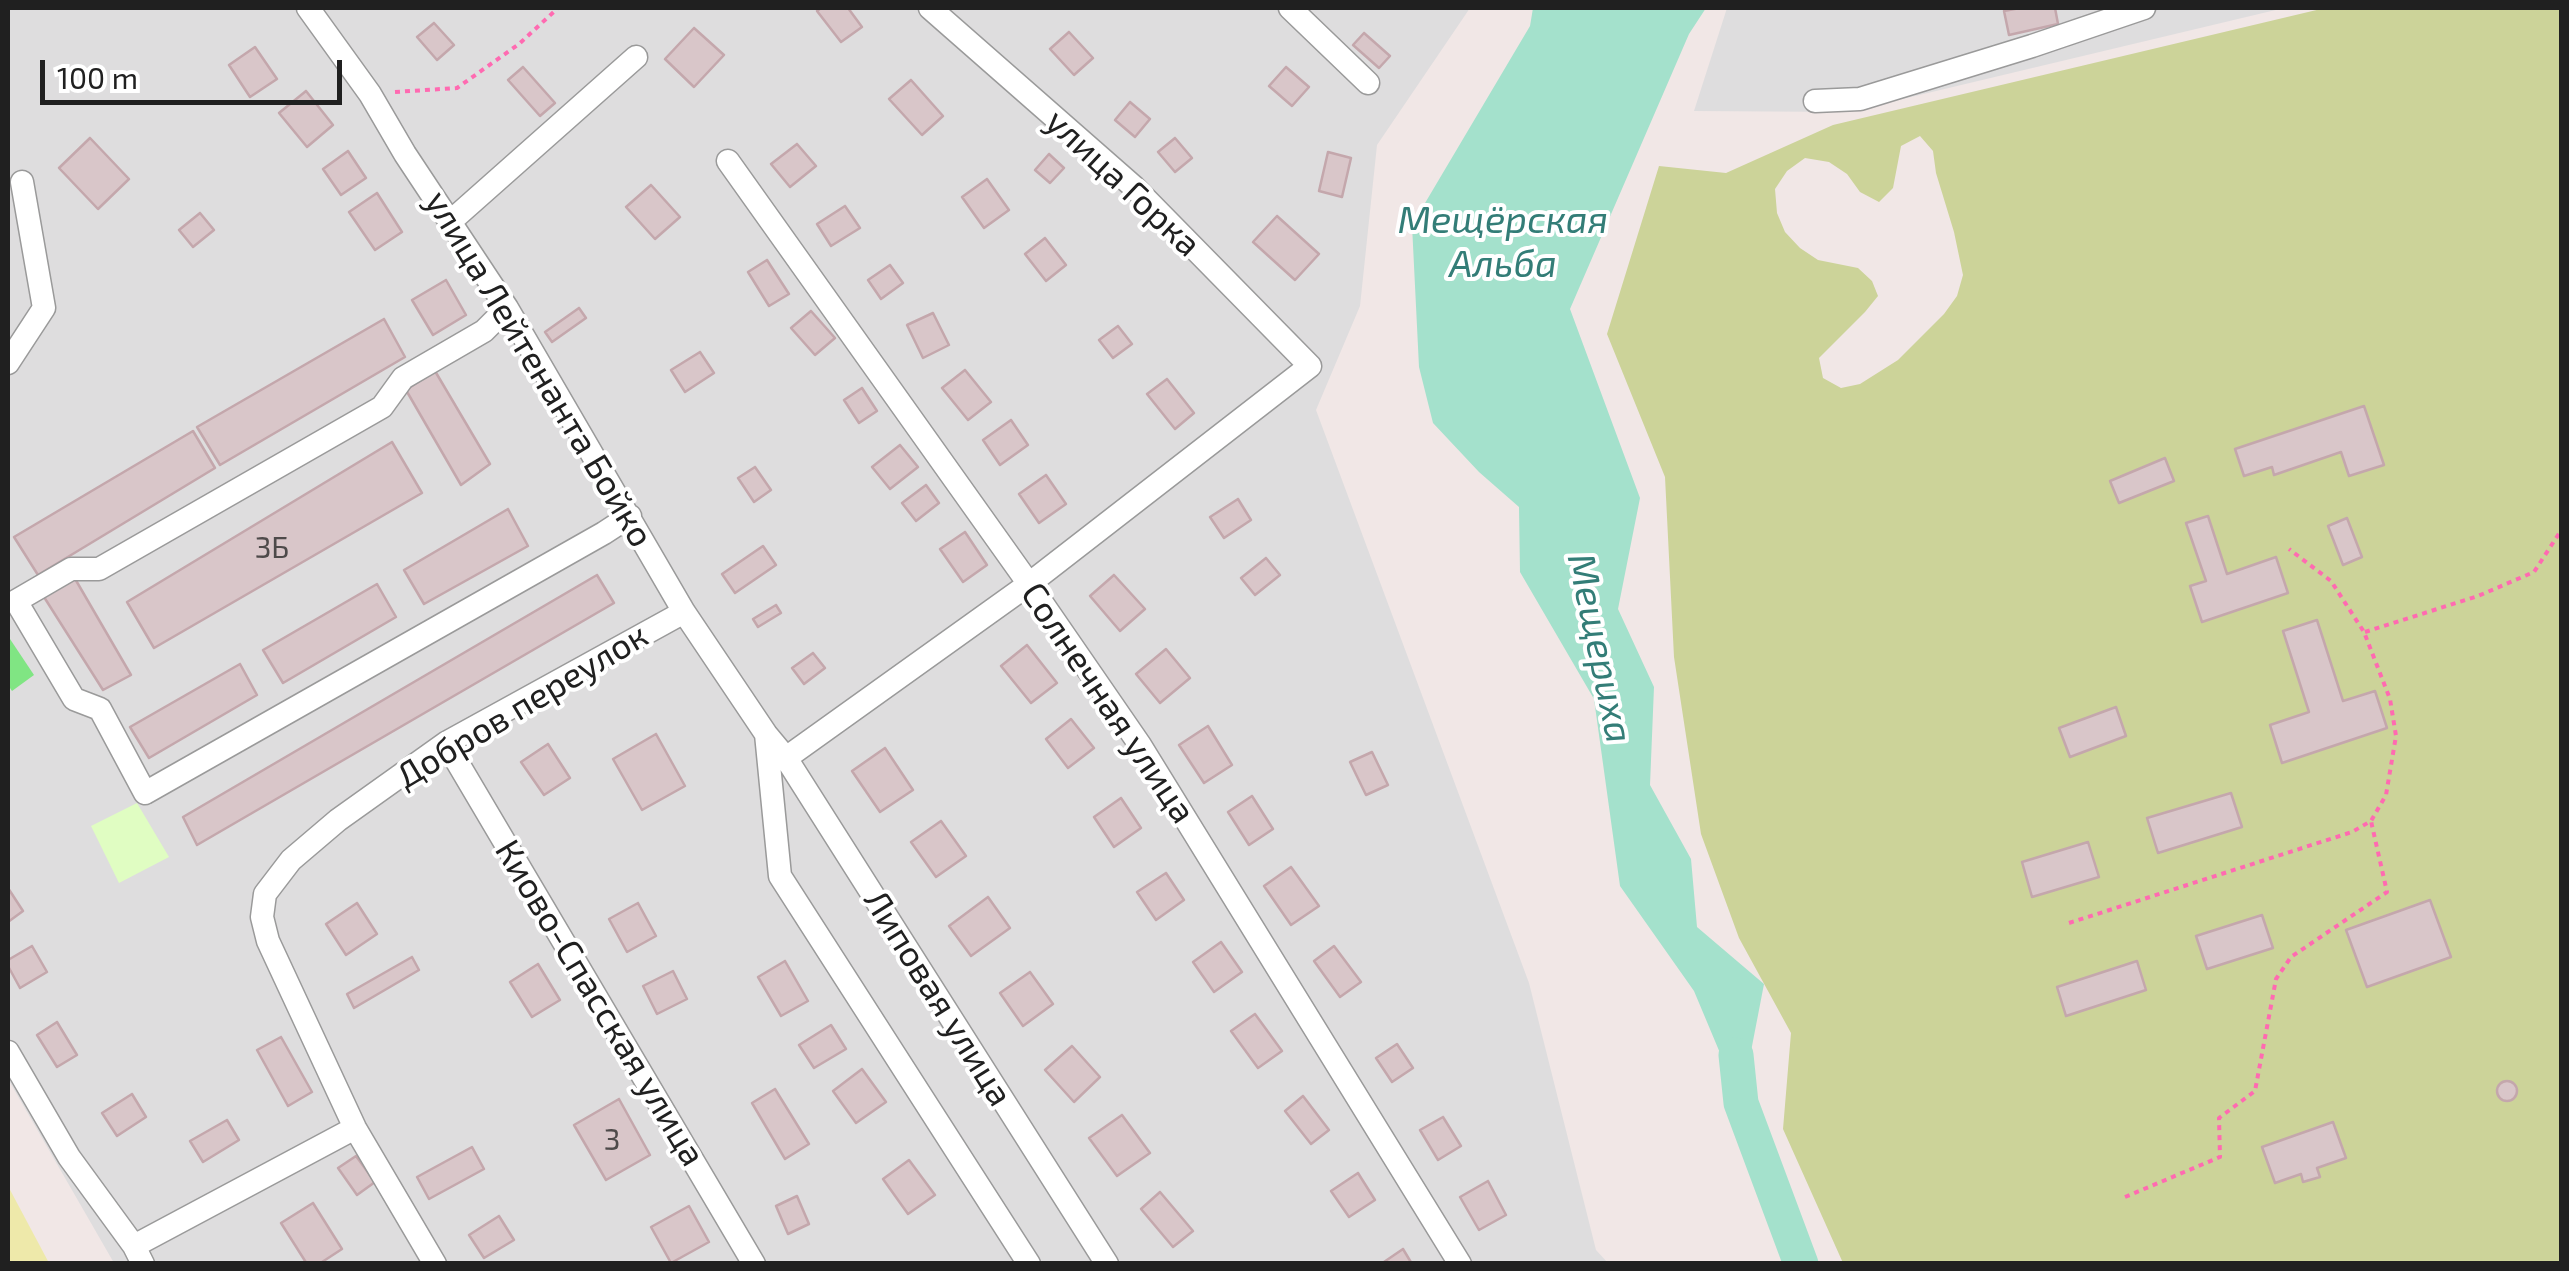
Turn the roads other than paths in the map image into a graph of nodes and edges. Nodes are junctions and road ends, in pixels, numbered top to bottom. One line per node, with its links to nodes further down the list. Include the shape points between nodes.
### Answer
1 (308, 8): 10 (street, улица Лейтенанта Бойко)
2 (930, 8): 14 (street, улица Горка, via 1134,187 1310,366)
3 (1290, 8): 6 (street)
4 (2144, 8): 7 (street, via 1860,99)
5 (636, 56): 10 (street)
6 (1368, 83)
7 (1816, 101)
8 (728, 161): 14 (street, Солнечная улица)
9 (22, 182): 12 (street, via 44,308)
10 (451, 220): 11 (street, улица Лейтенанта Бойко)
11 (507, 308): 13 (street, улица Лейтенанта Бойко); 13 (street, via 484,331 403,378 382,408 99,569 71,569 16,601 74,700 100,709 145,793)
12 (8, 363)
13 (630, 516): 15 (street, улица Лейтенанта Бойко)
14 (1029, 584): 18 (street); 26 (street, Солнечная улица, via 1140,745)
15 (684, 612): 16 (street, улица Лейтенанта Бойко); 17 (street, Добров переулок)
16 (766, 734): 18 (street, Липовая улица); 24 (street, via 780,876)
17 (446, 743): 20 (street, Добров переулок, via 290,860 265,894 268,941); 23 (street, Киово-Спасская улица)
18 (786, 758): 25 (street, Липовая улица)
19 (8, 1052): 21 (street)
20 (355, 1128): 21 (street); 22 (street)
21 (139, 1255)
22 (435, 1264)
23 (754, 1264)
24 (1029, 1264)
25 (1107, 1264)
26 (1460, 1264)

